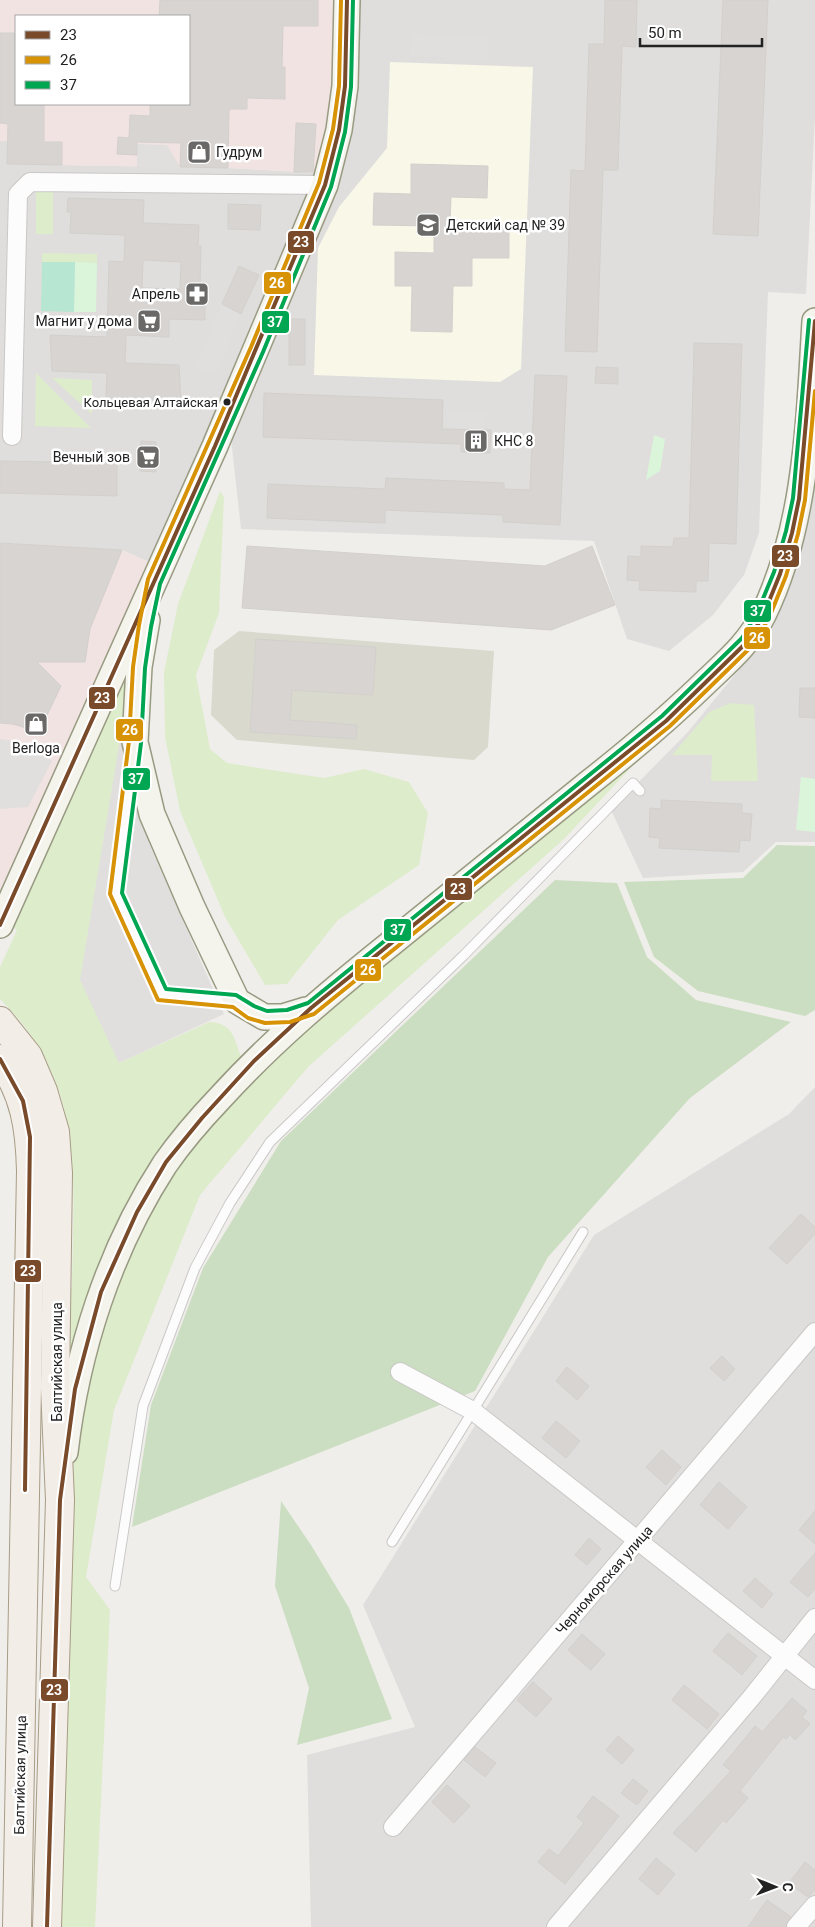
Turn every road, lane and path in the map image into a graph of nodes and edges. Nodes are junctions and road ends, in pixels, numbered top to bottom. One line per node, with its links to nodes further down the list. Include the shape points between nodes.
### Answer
1 (347, 0): 2 (main road, via 345,86 339,130)
2 (325, 185): 4 (street, via 30,182 18,194); 5 (main road)
3 (815, 321): 10 (main road, via 799,499 792,533 763,616 747,642 666,721)
4 (12, 436)
5 (154, 582): 6 (main road, via 139,667); 8 (main road)
6 (135, 742): 9 (main road, via 152,814); 9 (lane, via 116,894 162,995)
7 (640, 791): 20 (lane, via 633,783 464,955 270,1142 260,1157 230,1203 195,1268 143,1406)
8 (0, 924)
9 (237, 1001): 10 (main road, via 257,1014 274,1018)
10 (311, 1008): 17 (main road, via 254,1060 202,1118 166,1162 137,1212 101,1292 88,1335 74,1389)
11 (0, 1021): 17 (main road, Балтийская улица, via 28,1056 43,1090 55,1132 58,1173 55,1388)
12 (0, 1059): 26 (main road, Балтийская улица, via 23,1101 30,1137 31,1171)
13 (583, 1232): 16 (lane)
14 (815, 1332): 18 (street, Черноморская улица)
15 (400, 1372): 16 (street)
16 (473, 1411): 18 (street); 19 (lane)
17 (60, 1500): 27 (main road, Балтийская улица)
18 (639, 1540): 22 (street); 24 (street, Черноморская улица)
19 (392, 1542)
20 (115, 1586)
21 (815, 1618): 22 (street)
22 (785, 1656): 23 (street); 28 (street)
23 (815, 1680)
24 (393, 1827)
25 (815, 1905): 29 (street)
26 (18, 1927)
27 (47, 1927)
28 (556, 1927)
29 (796, 1927)

